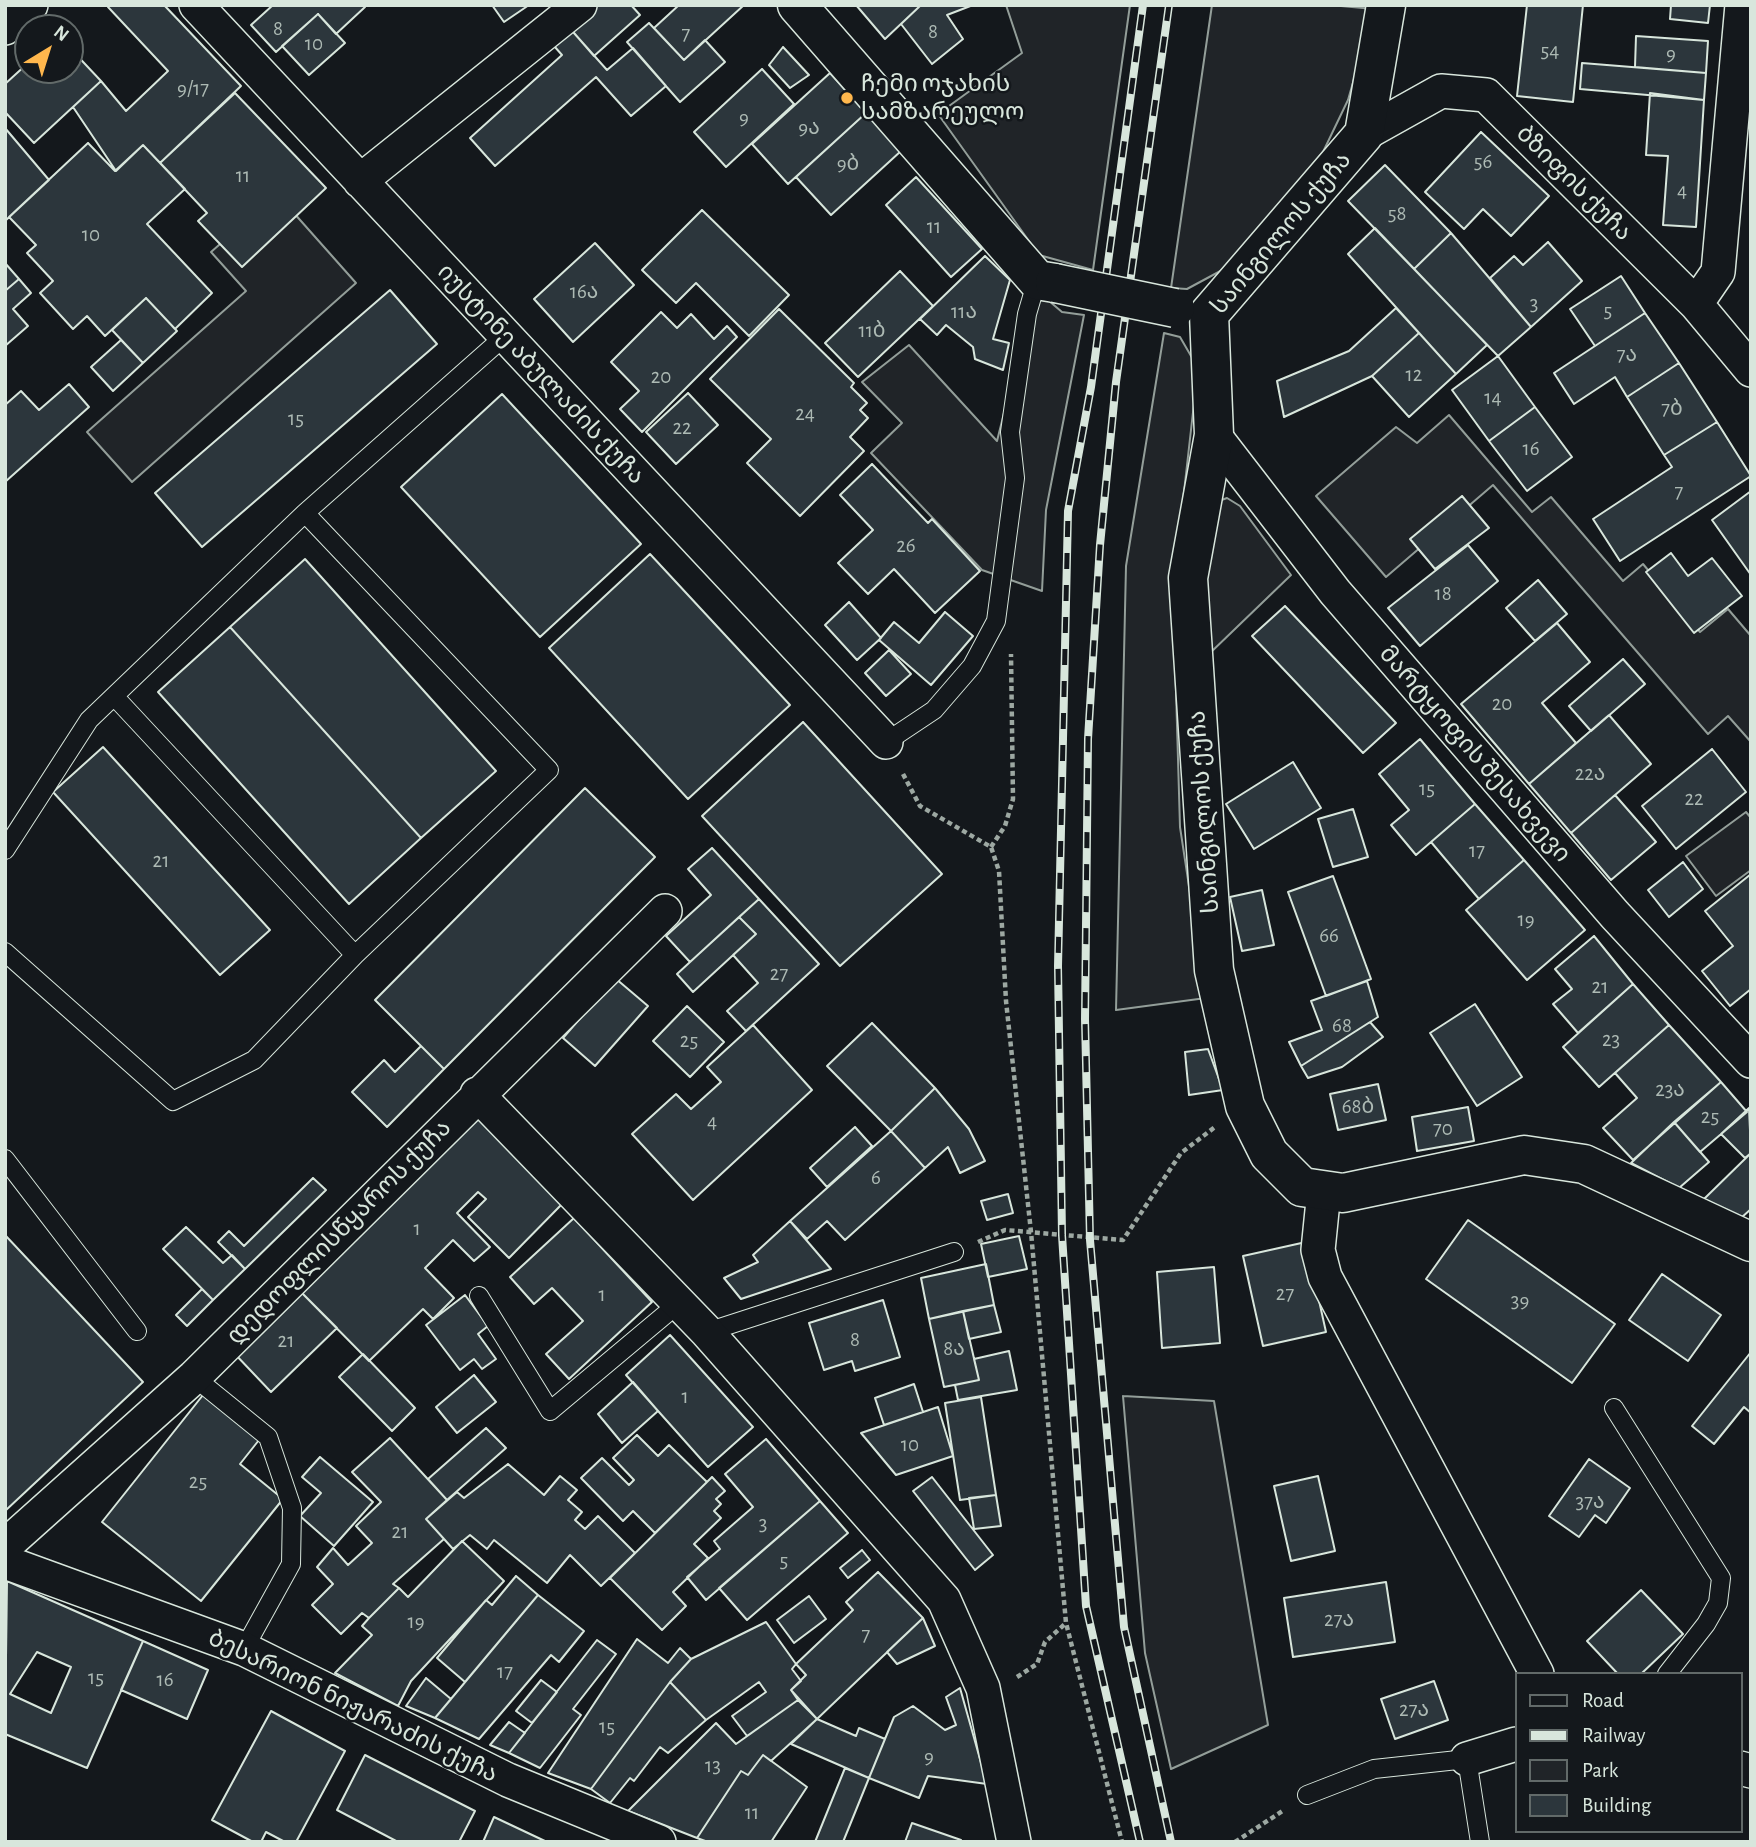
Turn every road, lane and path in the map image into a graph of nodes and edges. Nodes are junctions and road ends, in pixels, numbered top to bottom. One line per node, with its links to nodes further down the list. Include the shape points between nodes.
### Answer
1 (32, 5): 7 (street)
2 (196, 5): 9 (street, იუსტინე აბულაძის ქუჩა)
3 (580, 5): 9 (street)
4 (797, 5): 10 (street)
5 (1386, 5): 8 (street, საინგილოს ქუჩა)
6 (1742, 5): 11 (street, via 1718,272)
7 (5, 28)
8 (1364, 134): 11 (street, ბზიფის ქუჩა, via 1441,91 1486,95); 12 (street, საინგილოს ქუჩა)
9 (360, 181): 13 (street, იუსტინე აბულაძის ქუჩა)
10 (1046, 282): 12 (street, bridge); 17 (lane, via 1027,314 1010,432 1015,478)
11 (1696, 304): 14 (street, ბზიფის ქუჩა)
12 (1192, 311): 15 (street, საინგილოს ქუჩა)
13 (505, 336): 16 (lane); 19 (street, იუსტინე აბულაძის ქუჩა)
14 (1751, 370)
15 (1213, 435): 25 (street, მარტყოფის შესახვევი, via 1335,592 1615,915); 27 (street, საინგილოს ქუჩა, via 1188,578 1214,970)
16 (305, 513): 18 (lane); 24 (lane, via 549,771)
17 (996, 621): 19 (lane, via 972,666 934,710); 20 (path, via 1012,657 1013,799 1005,826)
18 (114, 696): 21 (lane, via 89,720); 24 (lane)
19 (886, 742): 20 (path, via 920,806)
20 (991, 847): 30 (path, via 999,871 1006,1001)
21 (5, 850)
22 (665, 911): 26 (street, დედოფლისწყაროს ქუჩა)
23 (5, 952): 24 (lane, via 173,1101 254,1060)
24 (355, 955)
25 (1751, 1061)
26 (477, 1094): 34 (street); 37 (street, დედოფლისწყაროს ქუჩა)
27 (1245, 1106): 29 (street, საინგილოს ქუჩა, via 1269,1154 1302,1187); 30 (path, via 1181,1153 1123,1240)
28 (5, 1159): 35 (lane)
29 (1324, 1191): 31 (street, საინგილოს ქუჩა, via 1343,1193 1524,1155 1584,1164); 43 (street, via 1318,1250 1325,1276)
30 (1031, 1232): 32 (path, via 1005,1230); 41 (path)
31 (1751, 1242)
32 (954, 1252): 36 (lane)
33 (479, 1296): 34 (lane, via 550,1411)
34 (679, 1303): 36 (street)
35 (137, 1331)
36 (707, 1332): 45 (street, via 944,1600)
37 (194, 1377): 39 (street, დედოფლისწყაროს ქუჩა); 42 (lane, via 268,1437 292,1508 291,1564)
38 (1614, 1408): 44 (lane, via 1721,1578 1718,1602 1706,1624)
39 (5, 1546)
40 (5, 1562): 42 (street, ბესარიონ ნიჟარაძის ქუჩა)
41 (1066, 1623): 45 (path, via 1045,1642 1037,1664 1020,1676); 51 (path)
42 (244, 1649): 49 (street, ბესარიონ ნიჟარაძის ქუჩა, via 508,1780)
43 (1536, 1672)
44 (1669, 1672)
45 (983, 1688): 50 (street)
46 (1514, 1745): 47 (street)
47 (1467, 1759): 48 (lane, via 1374,1769); 53 (lane)
48 (1307, 1795): 52 (path)
49 (659, 1842)
50 (1014, 1842)
51 (1122, 1842)
52 (1235, 1842)
53 (1480, 1842)

